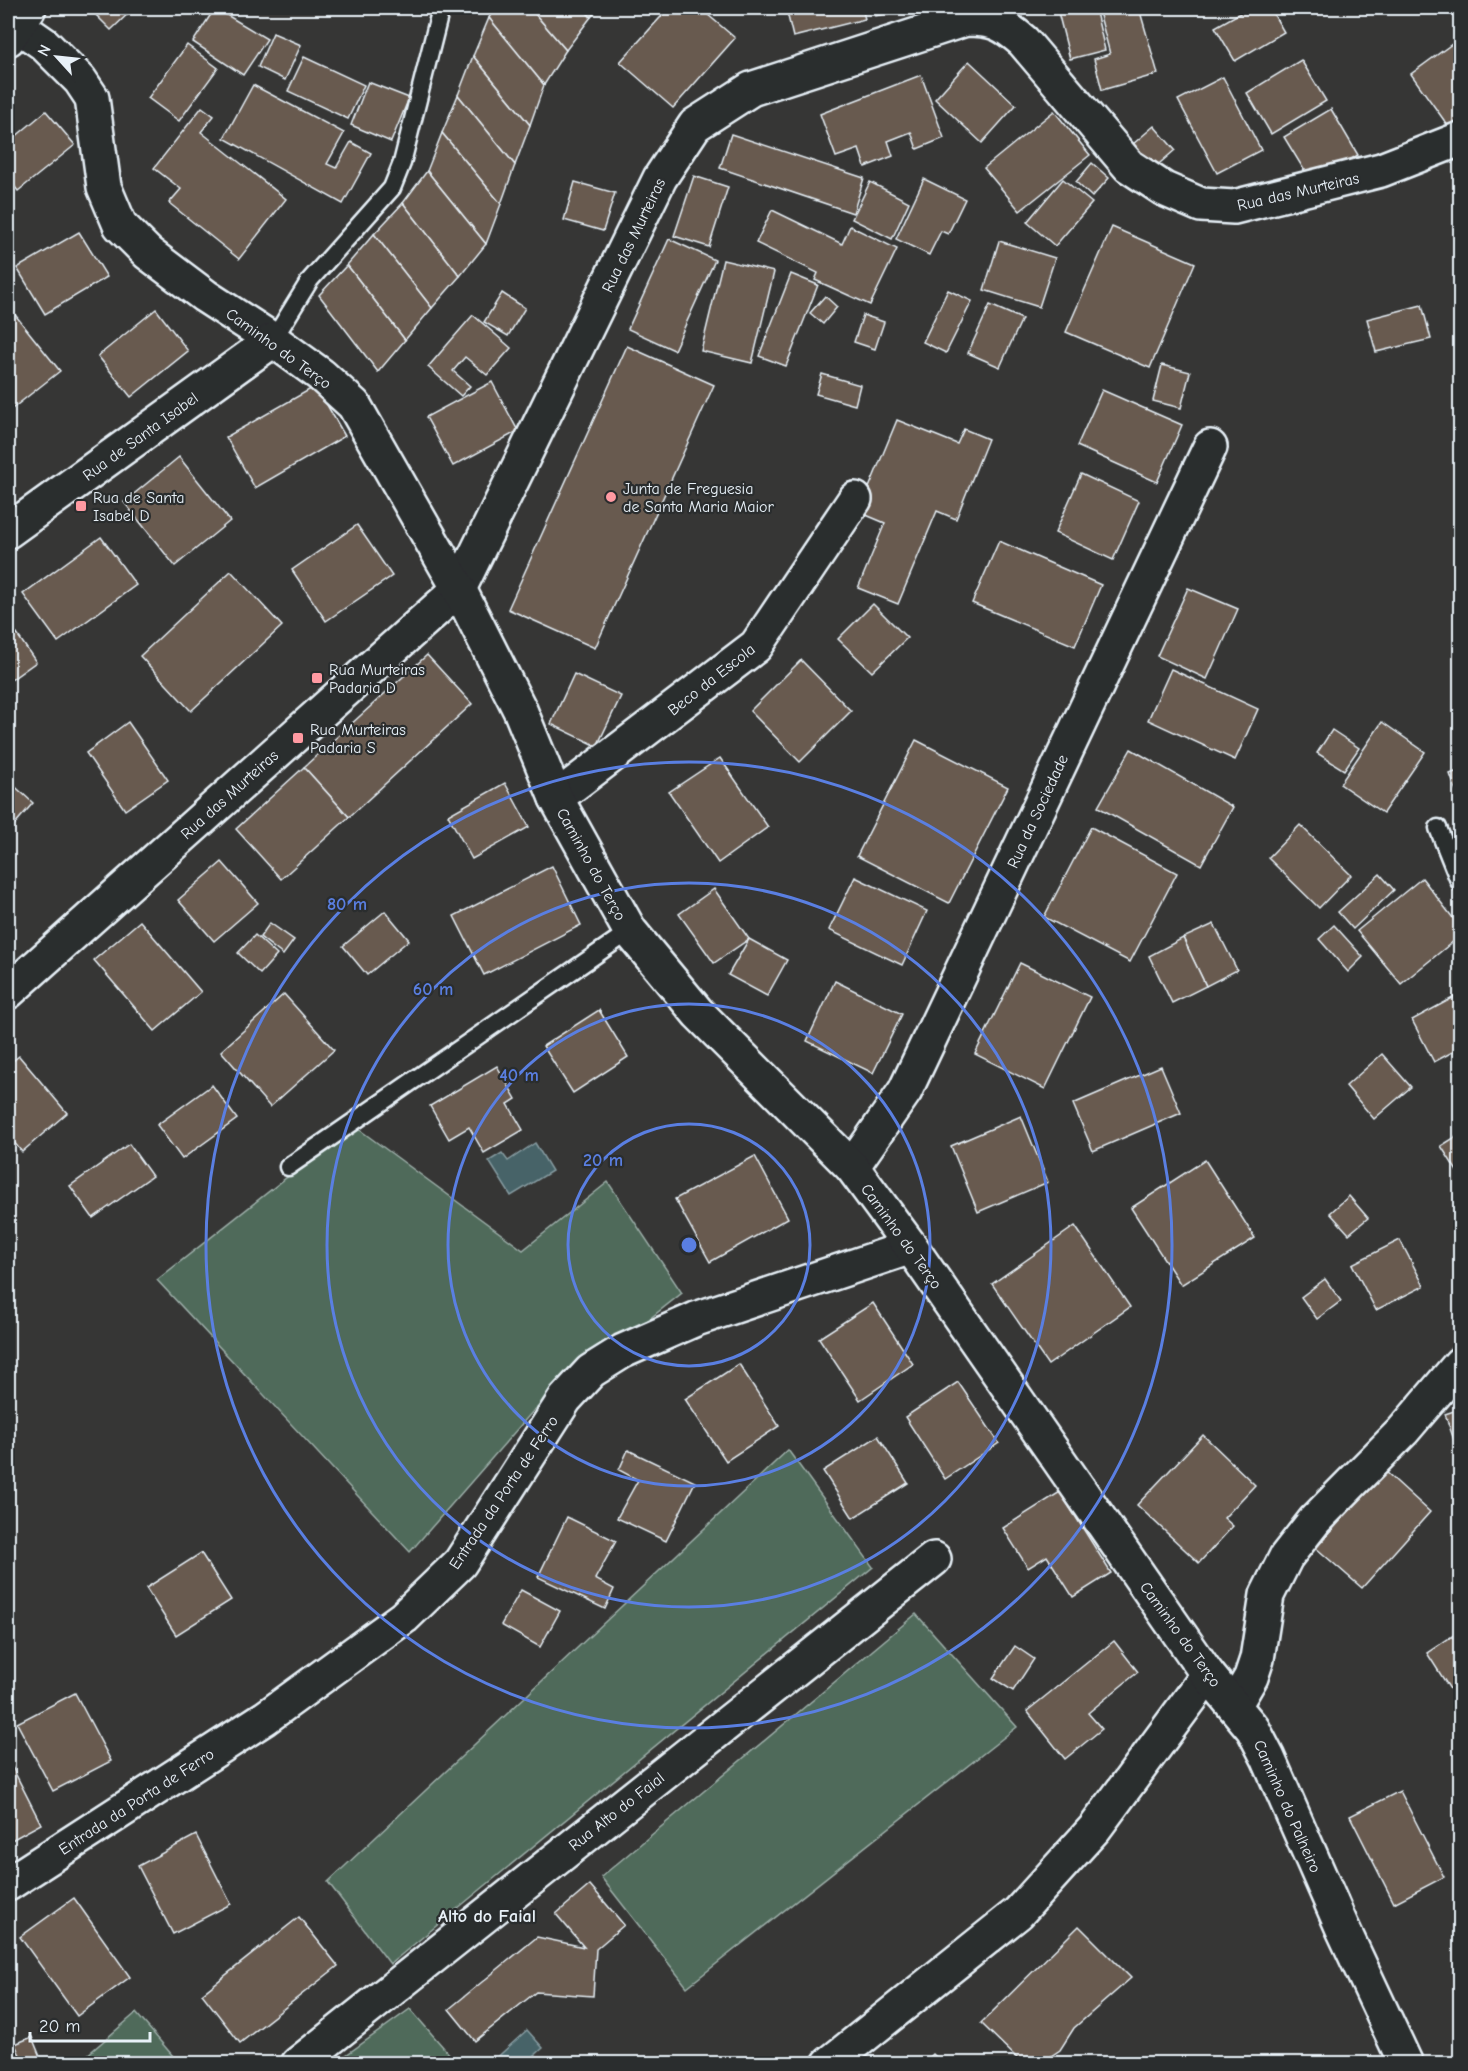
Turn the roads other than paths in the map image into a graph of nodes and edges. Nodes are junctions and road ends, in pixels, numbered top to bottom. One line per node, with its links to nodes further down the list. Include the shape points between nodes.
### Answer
1 (441, 8): 5 (lane, via 402,163 392,188 310,280)
2 (990, 13): 4 (street, Rua das Murteiras, via 1023,41 1129,166 1164,189 1201,205 1234,207 1381,170); 9 (street, Rua das Murteiras, via 752,89 695,125 660,178)
3 (15, 23): 5 (street, Caminho do Terço, via 44,44 92,98 104,187 120,225 148,253 197,290)
4 (1461, 139)
5 (273, 340): 8 (street, Rua de Santa Isabel); 9 (street, Caminho do Terço, via 354,405)
6 (1210, 447): 16 (street, Rua da Sociedade, via 905,1091)
7 (855, 499): 10 (street, Beco da Escola, via 756,646)
8 (8, 531)
9 (459, 589): 10 (street, Caminho do Terço, via 520,710); 14 (street, Rua das Murteiras)
10 (556, 798): 13 (street, Caminho do Terço)
11 (1438, 828): 12 (lane)
12 (1461, 883)
13 (630, 931): 15 (lane); 16 (street, Caminho do Terço, via 698,1012)
14 (8, 992)
15 (288, 1167)
16 (852, 1167): 17 (street, Caminho do Terço)
17 (911, 1247): 20 (street, Caminho do Terço); 22 (street, Entrada da Porta de Ferro, via 696,1319 623,1351 591,1371 566,1399 460,1563 404,1617 266,1718)
18 (1461, 1364): 21 (street, via 1403,1431 1315,1520 1286,1557 1267,1595 1251,1677)
19 (934, 1558): 23 (street, Rua Alto do Faial)
20 (1208, 1675): 21 (street, Caminho do Terço); 24 (street, via 1095,1828 1018,1913)
21 (1234, 1706): 25 (street, Caminho do Palheiro, via 1268,1758)
22 (8, 1884)
23 (298, 2064)
24 (829, 2064)
25 (1406, 2064)

